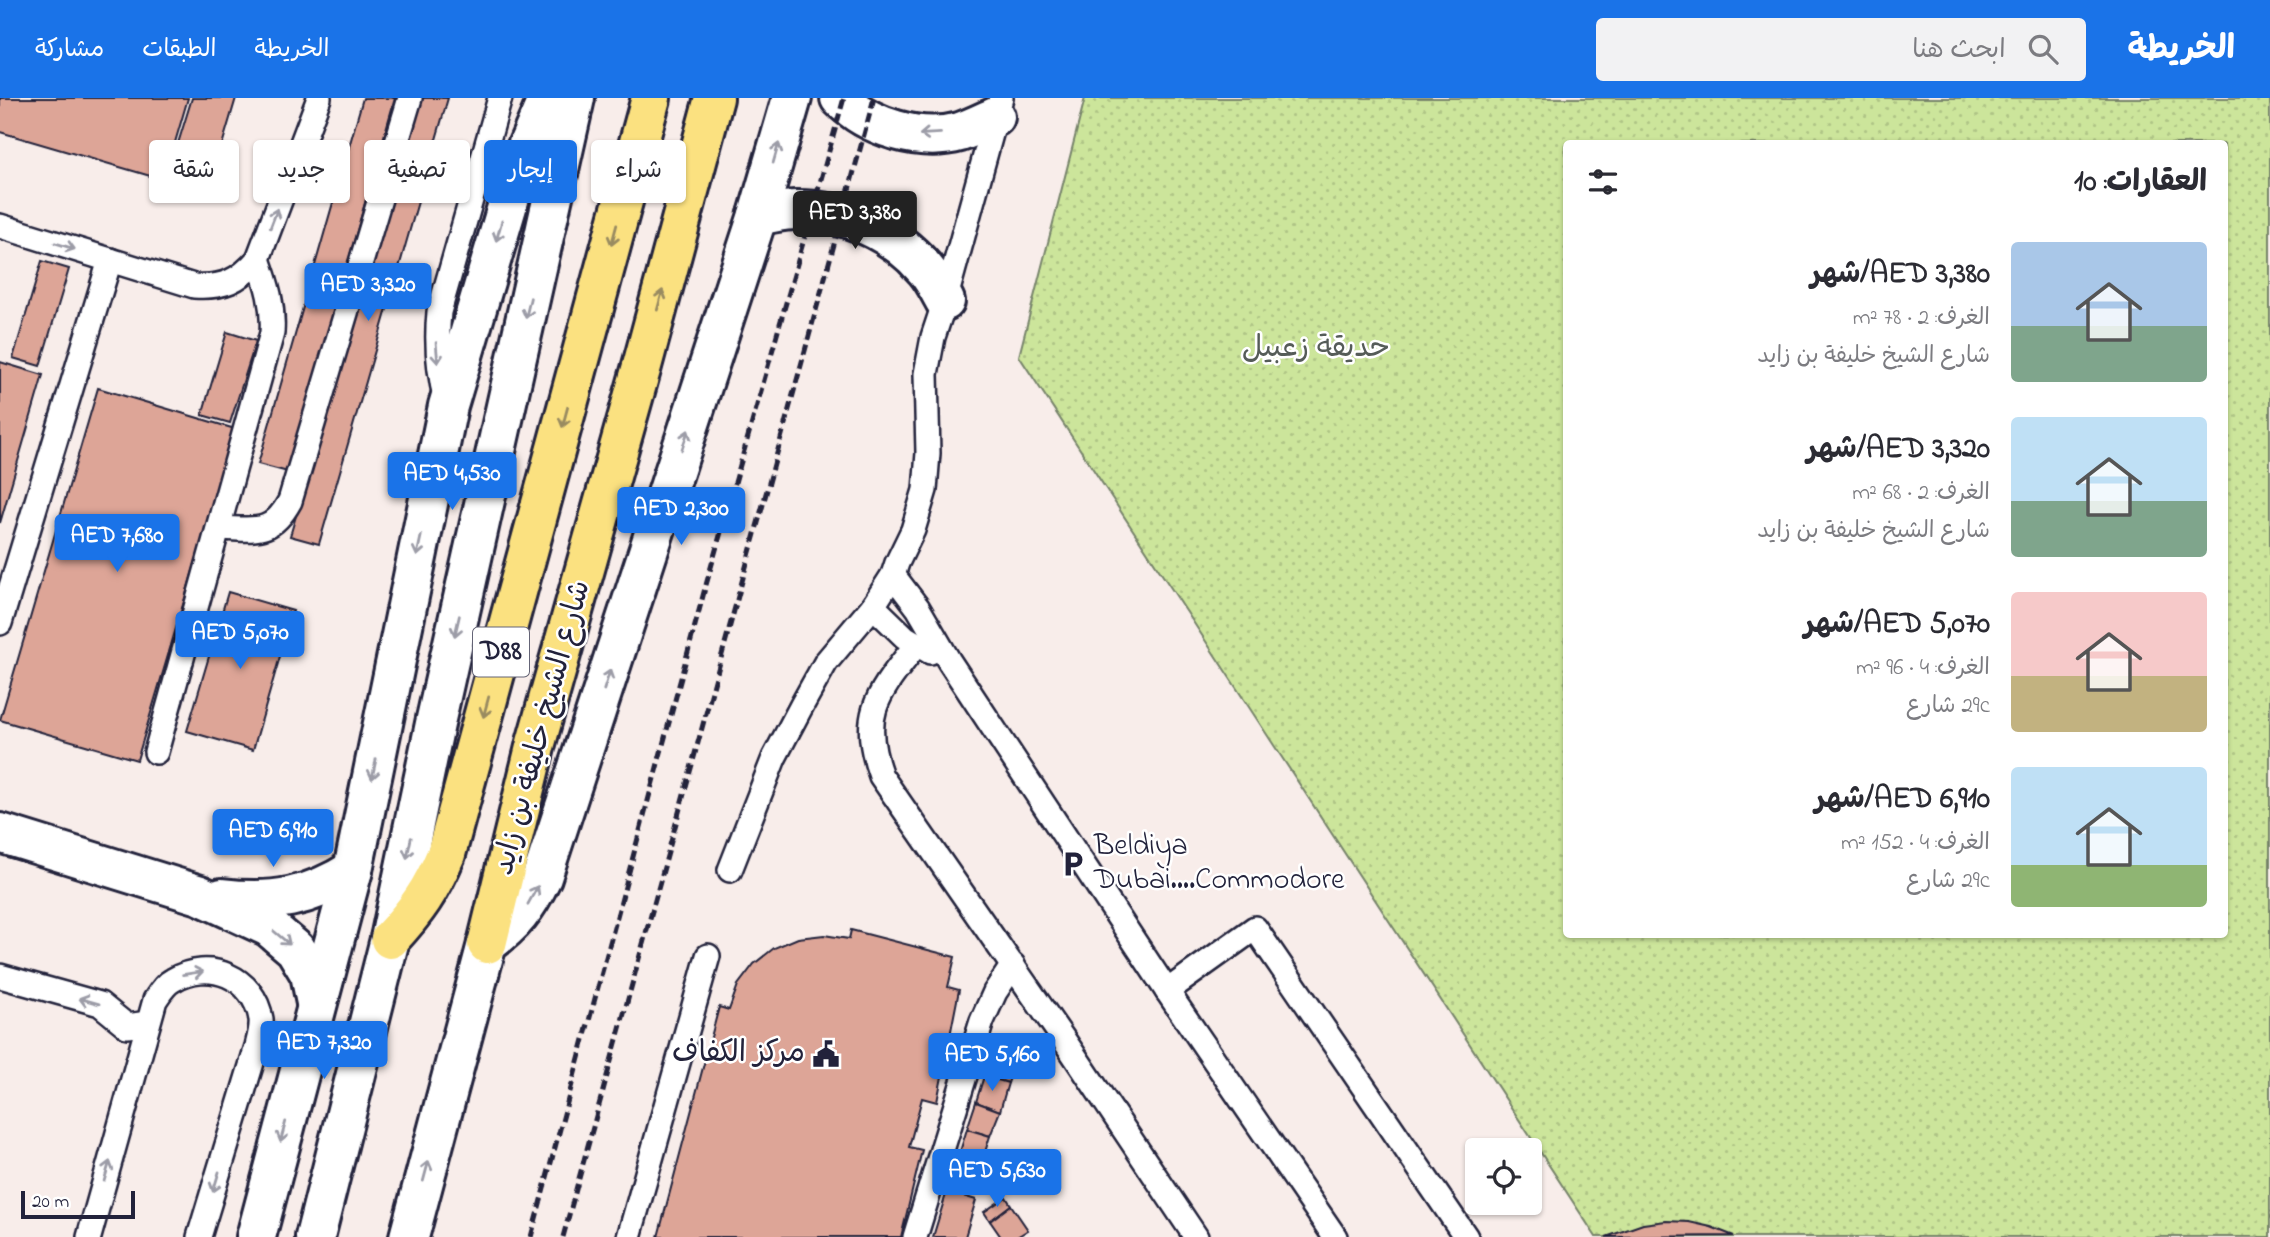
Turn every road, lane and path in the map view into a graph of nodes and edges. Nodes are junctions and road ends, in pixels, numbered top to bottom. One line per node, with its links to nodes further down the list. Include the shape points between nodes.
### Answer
1 (319, 98): 13 (lane, one-way to 1)
2 (410, 98): 17 (lane, via 290,501 281,518 263,529)
3 (500, 98): 16 (lane, one-way to 16, via 439,312 439,375)
4 (548, 98): 16 (main road, one-way to 16, via 517,174)
5 (575, 98): 28 (main road, one-way to 28)
6 (651, 98): 28 (main road, شارع الشيخ خليفة بن زايد / D88, one-way to 28, via 446,854 434,884)
7 (714, 98): 29 (main road, شارع الشيخ خليفة بن زايد / D88, one-way to 7, via 536,743)
8 (792, 98): 11 (main road, one-way to 8)
9 (840, 98): 10 (main road, one-way to 9, via 959,132 921,135 883,127)
10 (998, 107): 15 (lane)
11 (758, 215): 15 (main road, via 795,210 832,213 867,224 899,243 925,269); 29 (main road, one-way to 11, via 522,912 542,877)
12 (0, 226): 14 (lane, one-way to 14)
13 (258, 259): 14 (lane, via 246,273 212,287 194,286); 17 (lane, via 274,314 272,332)
14 (110, 260): 20 (lane)
15 (945, 301): 18 (lane, via 926,374 926,490)
16 (448, 406): 25 (main road, one-way to 25)
17 (219, 528): 23 (lane)
18 (893, 576): 19 (lane); 22 (lane)
19 (873, 606): 21 (lane); 26 (lane, via 826,662 802,705 774,758)
20 (0, 623)
21 (916, 645): 22 (lane); 31 (lane, via 883,687 874,707 873,754 881,776)
22 (949, 661): 33 (lane)
23 (156, 752)
24 (5, 840): 27 (main road)
25 (353, 870): 27 (main road, via 333,883 298,895 236,900); 34 (main road)
26 (730, 870)
27 (200, 895): 34 (main road, one-way to 34, via 269,927 295,949 310,974)
28 (390, 939): 39 (main road, شارع الشيخ خليفة بن زايد / D88)
29 (487, 944): 40 (main road, شارع الشيخ خليفة بن زايد / D88, one-way to 29)
30 (708, 957): 41 (lane)
31 (1013, 965): 42 (lane, via 982,1021); 43 (lane)
32 (0, 976): 35 (lane, one-way to 32, via 127,1026 100,1004)
33 (1167, 991): 44 (lane); 45 (lane, via 1255,928)
34 (316, 1003): 38 (main road, one-way to 38)
35 (148, 1023): 36 (lane, one-way to 35); 37 (lane, one-way to 37, via 155,1000 170,981 192,970 239,980 255,999 261,1022)
36 (89, 1237)
37 (199, 1237)
38 (256, 1237)
39 (316, 1237)
40 (409, 1237)
41 (629, 1237)
42 (915, 1237)
43 (1196, 1237)
44 (1335, 1237)
45 (1466, 1237)

